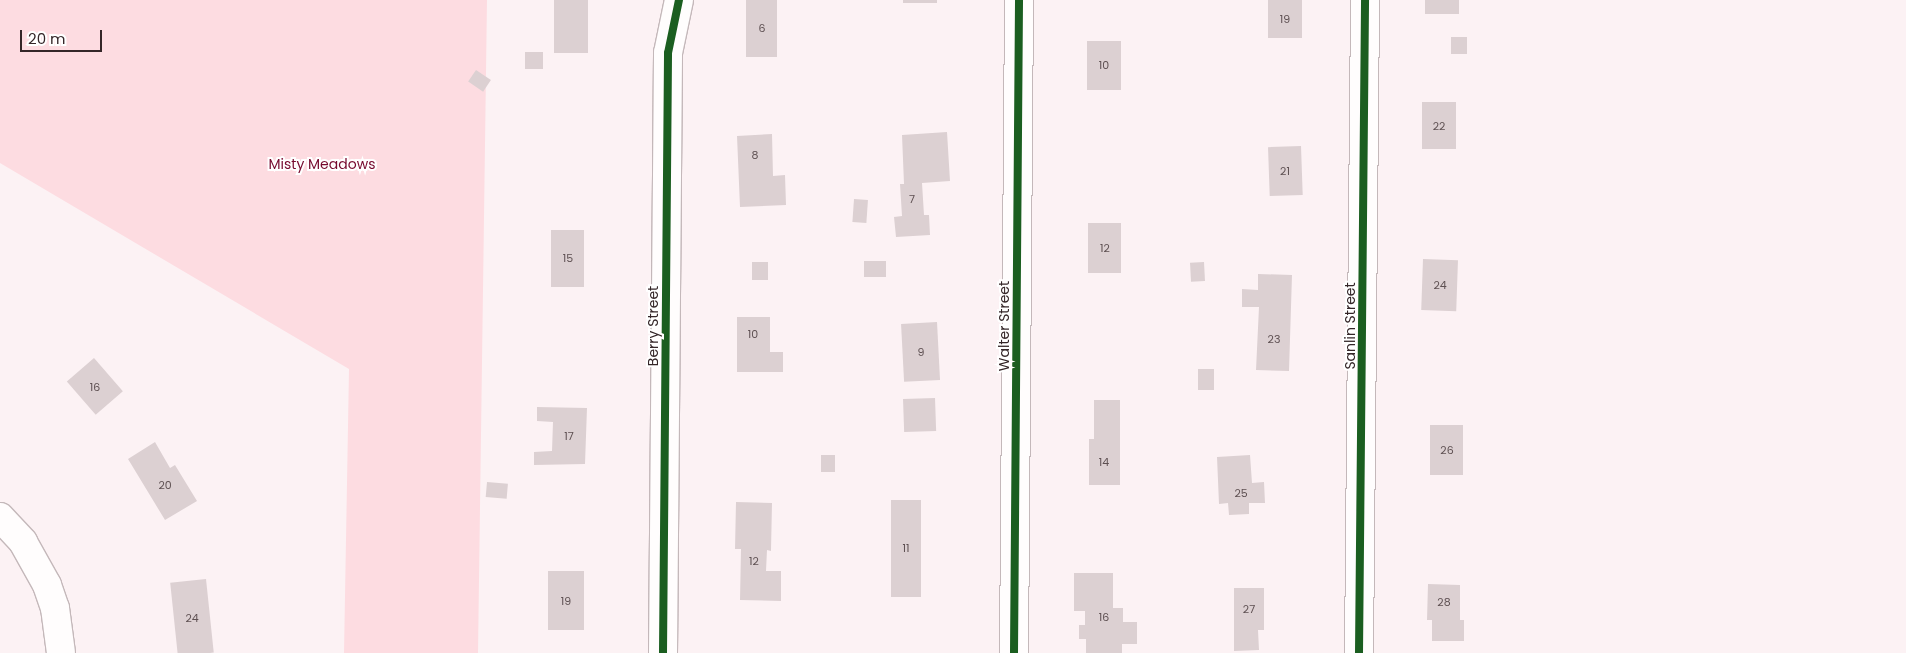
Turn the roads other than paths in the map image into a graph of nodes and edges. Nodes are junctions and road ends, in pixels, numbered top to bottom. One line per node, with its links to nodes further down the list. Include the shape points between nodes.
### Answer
1 (680, 0): 6 (street, Berry Street, via 668,53)
2 (1019, 0): 7 (street, Walter Street)
3 (1365, 0): 8 (street, Sanlin Street)
4 (0, 517): 5 (street, via 23,542 47,585 56,616)
5 (60, 653)
6 (663, 653)
7 (1014, 653)
8 (1359, 653)

